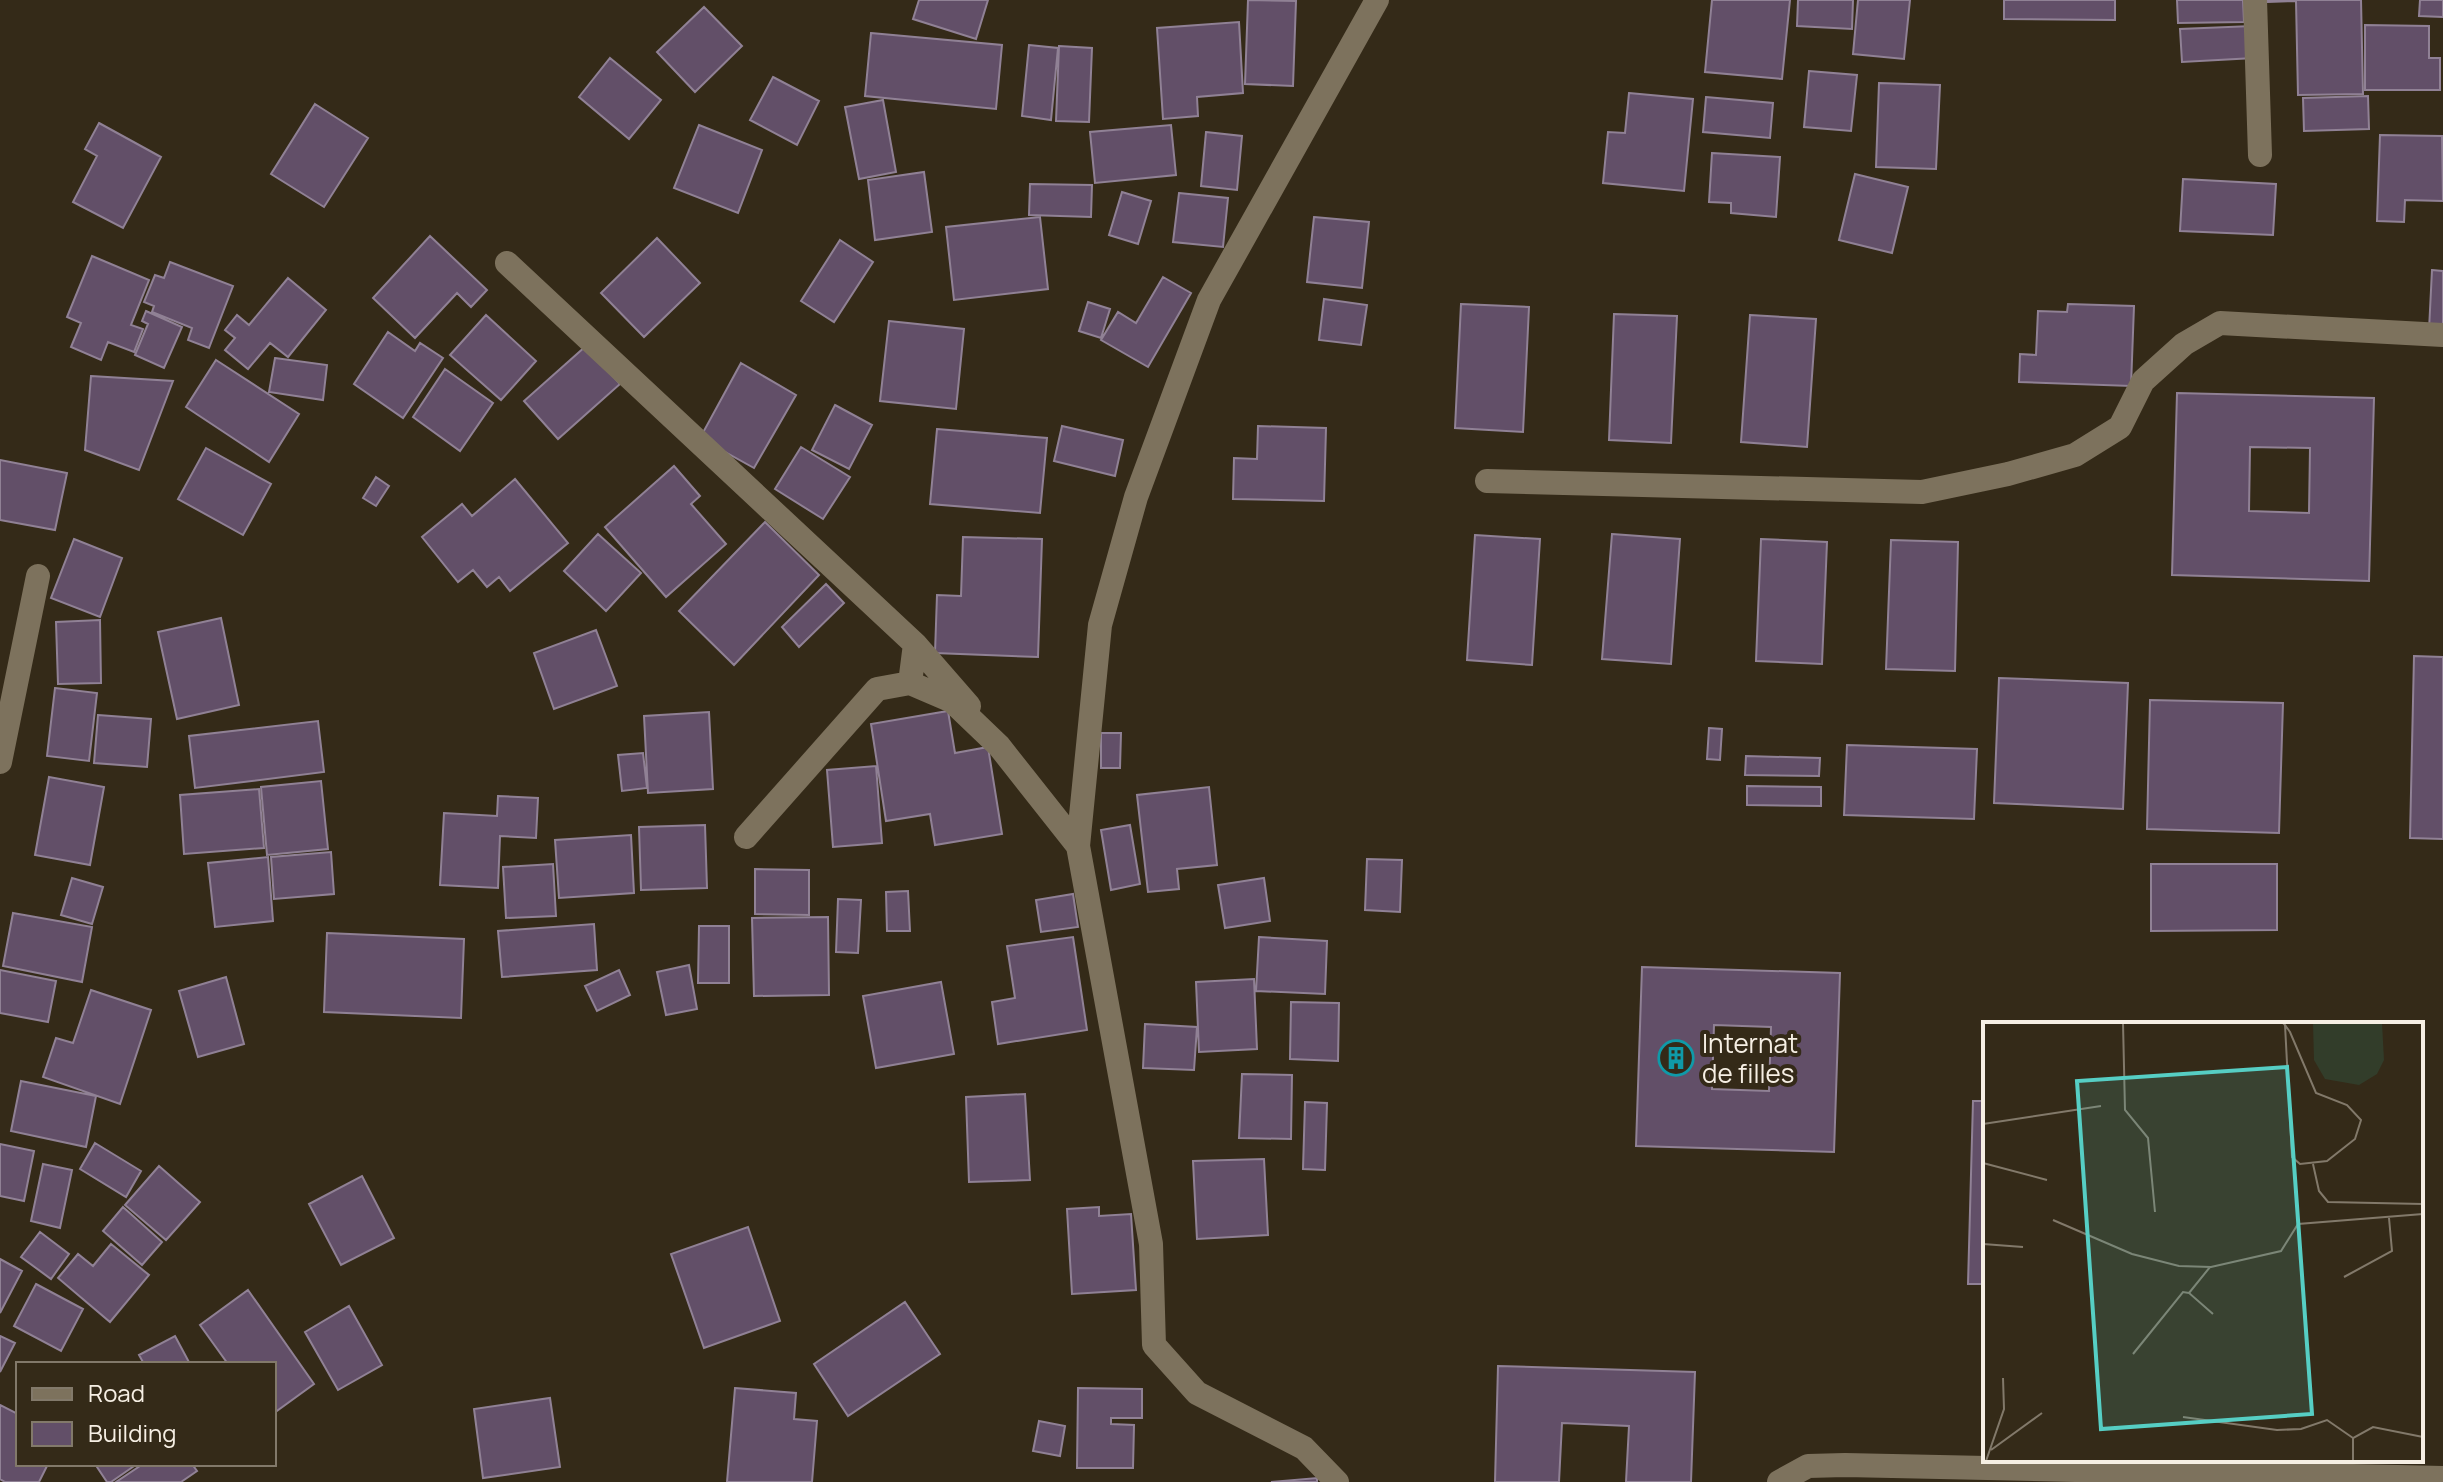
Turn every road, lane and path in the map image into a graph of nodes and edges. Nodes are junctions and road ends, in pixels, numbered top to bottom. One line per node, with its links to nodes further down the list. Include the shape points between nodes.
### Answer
1 (1377, 0): 12 (street, via 1209,300 1136,497 1100,625)
2 (2255, 0): 3 (street)
3 (2260, 155)
4 (507, 263): 8 (street)
5 (2443, 335): 6 (street, via 2220,323 2184,344 2143,381 2120,427 2075,455 1922,492)
6 (1487, 481)
7 (38, 576): 10 (street)
8 (915, 644): 9 (street); 12 (street, via 1051,800)
9 (910, 683): 11 (street, via 877,689); 12 (street, via 952,701 999,746)
10 (0, 762)
11 (746, 837)
12 (1078, 846): 14 (street, via 1151,1244 1154,1345 1197,1393 1304,1448)
13 (2443, 1478): 15 (street, via 1845,1465 1808,1466)
14 (1337, 1482)
15 (1779, 1482)

